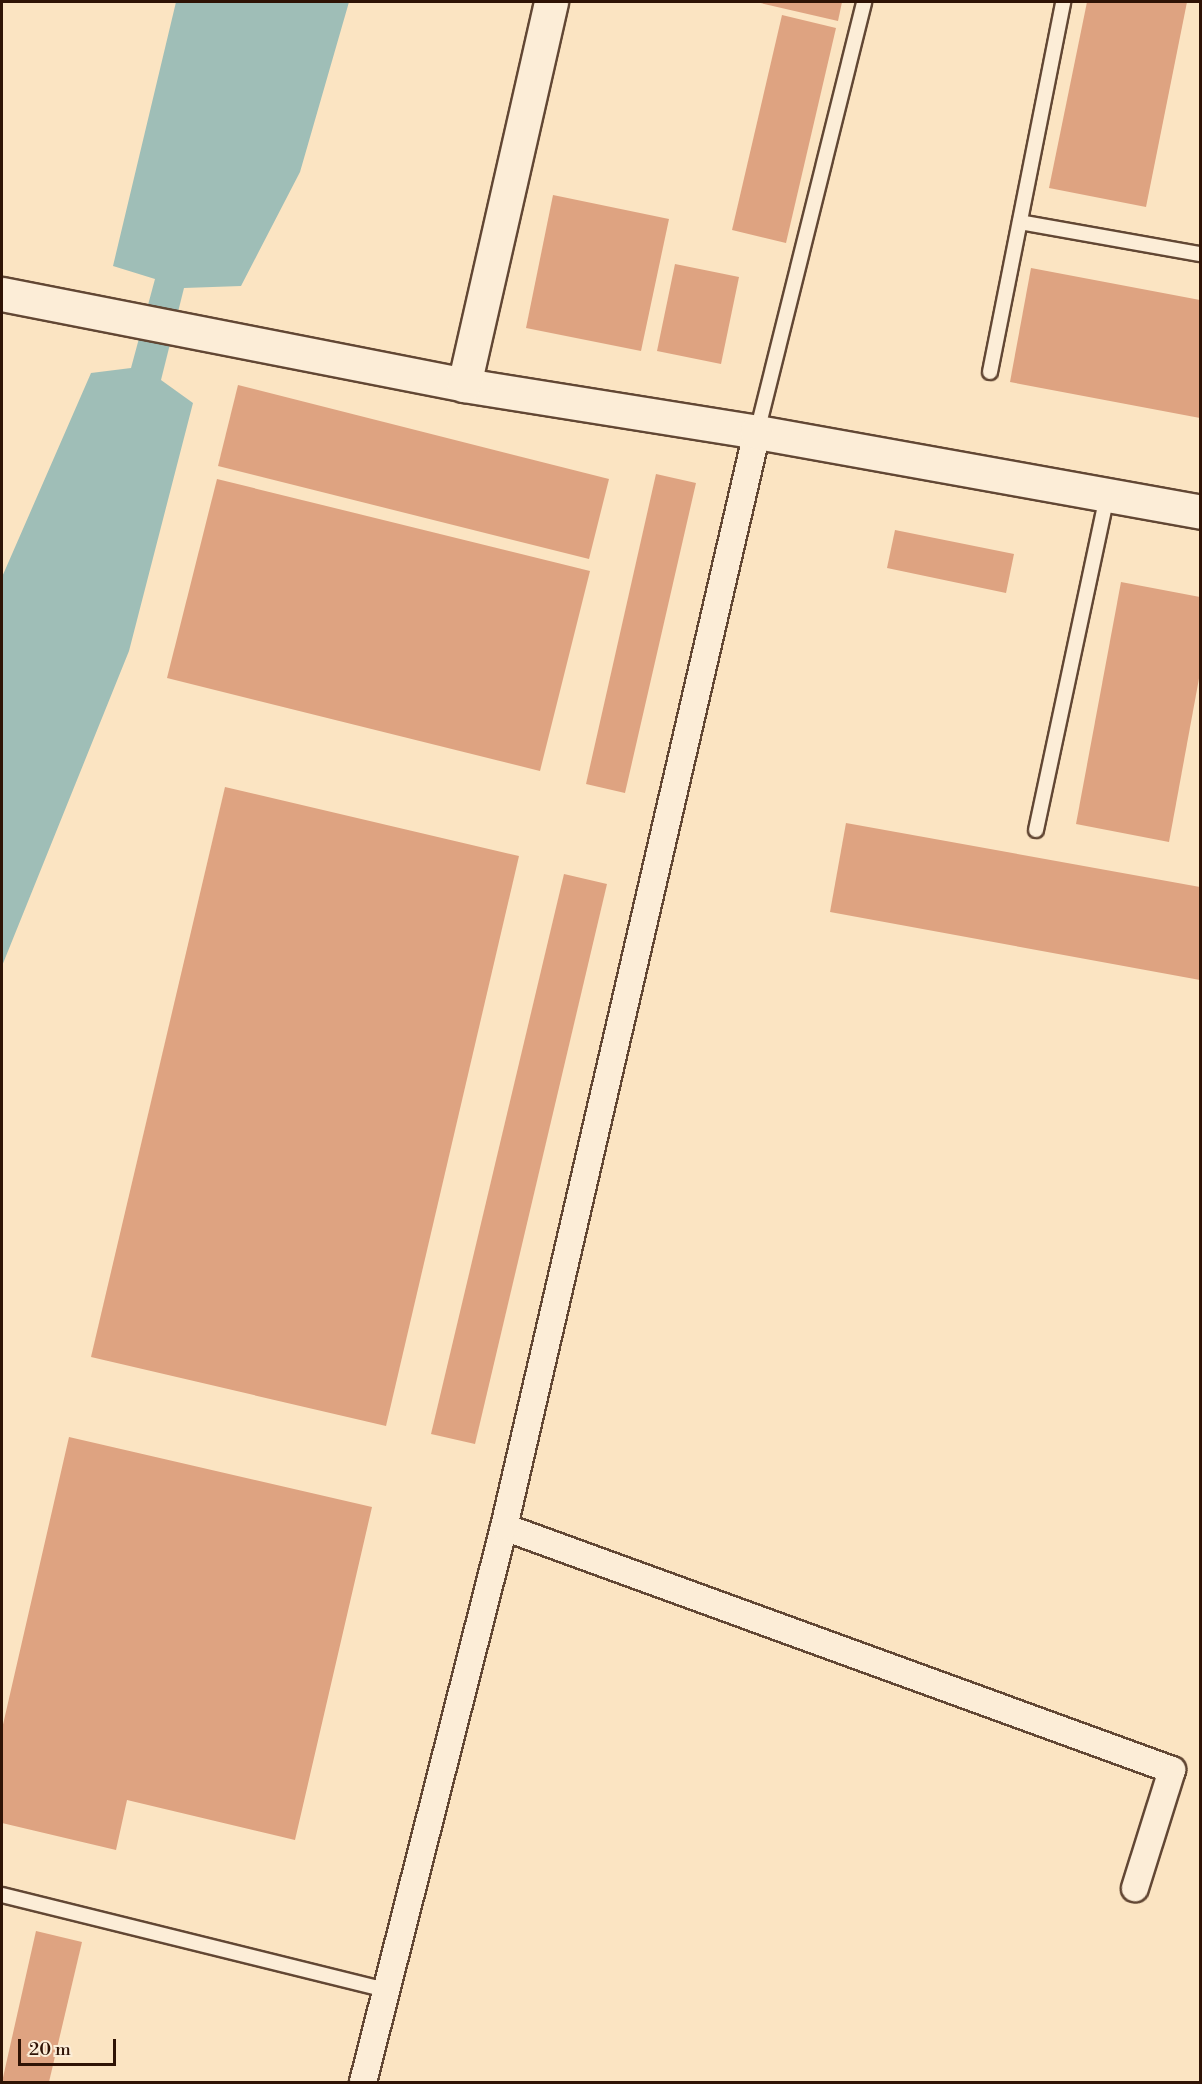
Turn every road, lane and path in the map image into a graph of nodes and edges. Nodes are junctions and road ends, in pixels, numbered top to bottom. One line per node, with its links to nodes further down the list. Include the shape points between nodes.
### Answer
1 (551, 2): 8 (street)
2 (864, 2): 9 (lane)
3 (1063, 2): 4 (lane)
4 (1020, 222): 5 (lane); 7 (lane)
5 (1200, 254)
6 (2, 294): 8 (street)
7 (990, 372)
8 (464, 385): 9 (street)
9 (757, 432): 10 (street); 13 (street)
10 (1107, 494): 11 (street); 12 (lane)
11 (1200, 512)
12 (1036, 830)
13 (504, 1527): 14 (street, via 1172,1770); 16 (street)
14 (1135, 1887)
15 (2, 1895): 16 (lane)
16 (387, 1990): 17 (street)
17 (363, 2082)

